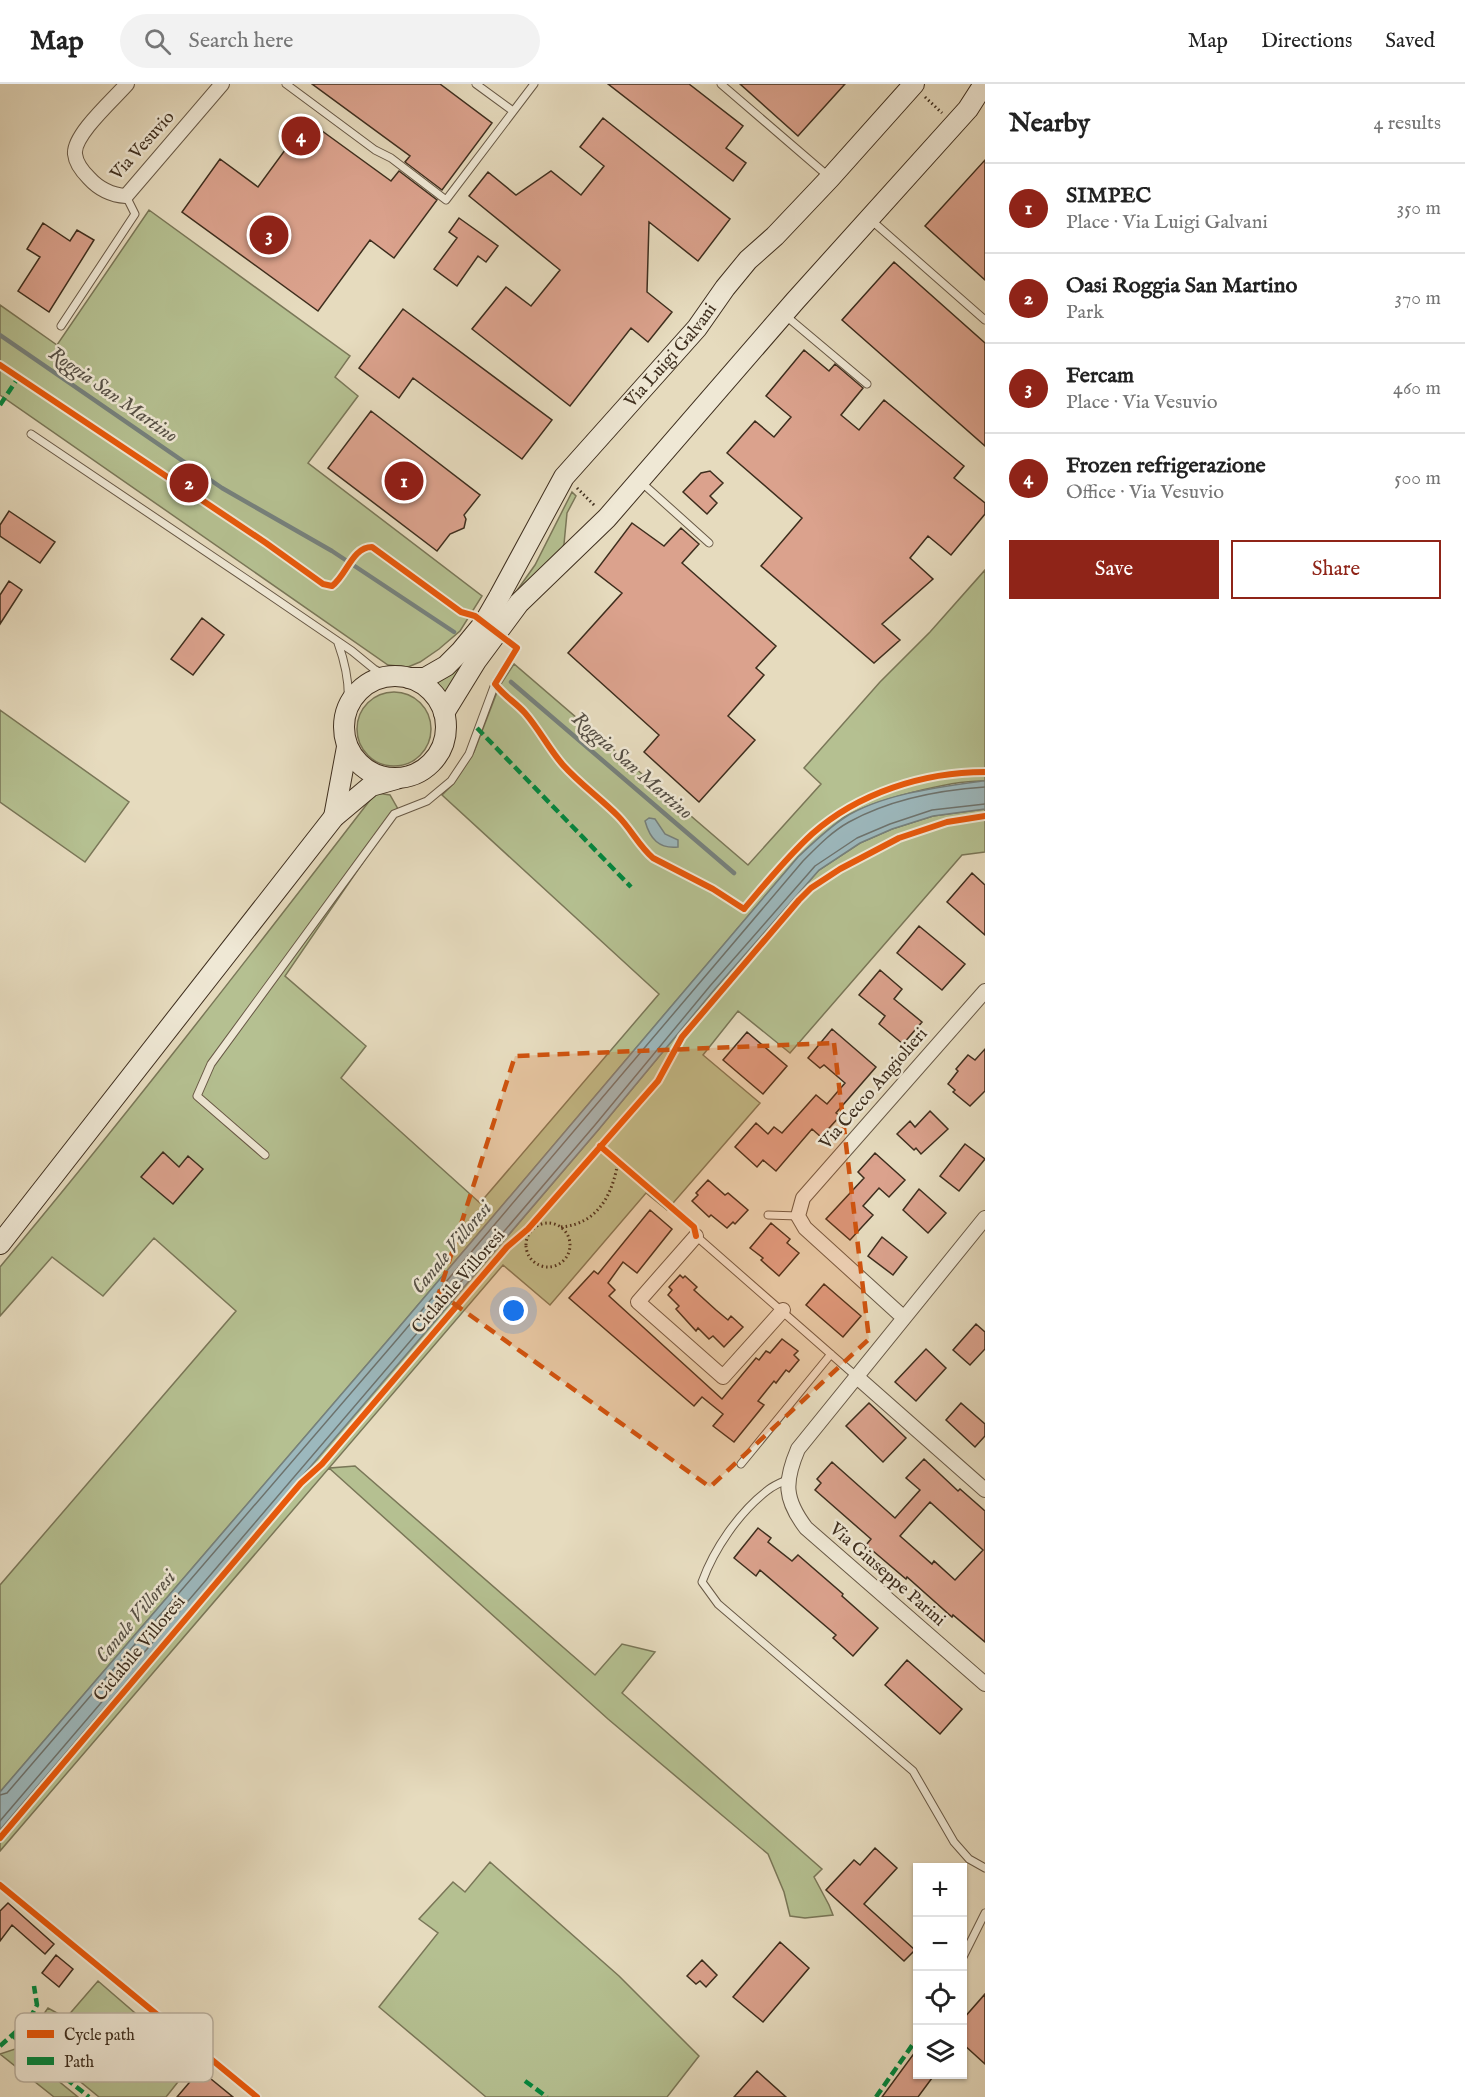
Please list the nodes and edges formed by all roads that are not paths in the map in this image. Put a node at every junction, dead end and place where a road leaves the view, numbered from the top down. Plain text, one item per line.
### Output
1 (127, 84) edge
2 (222, 84) edge
3 (286, 84) edge
4 (476, 84) edge
5 (534, 84) edge
6 (721, 84) edge
7 (913, 85) edge
8 (982, 92) edge
9 (513, 111) junction
10 (830, 178) junction
11 (126, 196) junction
12 (869, 219) junction
13 (784, 315) junction
14 (985, 320) edge
15 (61, 326) dead end
16 (867, 384) dead end
17 (31, 434) dead end
18 (639, 481) junction
19 (709, 543) dead end
20 (338, 643) junction
21 (517, 648) dead end
22 (469, 656) junction
23 (387, 676) junction
24 (409, 678) junction
25 (348, 707) junction
26 (444, 713) junction
27 (347, 747) junction
28 (396, 778) junction
29 (334, 818) junction
30 (985, 991) edge
31 (265, 1155) dead end
32 (768, 1215) dead end
33 (798, 1216) junction
34 (985, 1218) edge
35 (696, 1236) joint
36 (0, 1244) edge
37 (783, 1310) junction
38 (904, 1318) junction
39 (831, 1354) junction
40 (857, 1377) junction
41 (741, 1464) dead end
42 (789, 1479) junction
43 (985, 1490) edge
44 (985, 1684) edge
45 (985, 1868) edge
46 (985, 1914) edge
47 (967, 1951) edge

1 - 11 street, Via Vesuvio
2 - 11 street, Via Vesuvio
3 - 9 lane
4 - 9 lane
5 - 9 lane
6 - 10 lane
7 - 10 main road, Via Luigi Galvani
8 - 12 main road
10 - 22 main road, Via Luigi Galvani
11 - 15 lane
12 - 13 main road
12 - 14 lane
13 - 16 lane
13 - 18 main road
17 - 20 lane
18 - 19 lane
18 - 22 main road
20 - 23 lane
20 - 25 lane
21 - 31 lane
22 - 24 main road
22 - 26 main road
23 - 24 main road
23 - 25 main road
24 - 26 main road
25 - 27 main road
26 - 28 main road
27 - 28 main road
27 - 29 main road
28 - 29 main road
29 - 36 main road
30 - 33 street, Via Cecco Angiolieri
32 - 33 lane
33 - 38 street
34 - 38 street, Via Giuseppe Parini
35 - 37 lane
35 - 37 street
37 - 39 lane
38 - 40 street, Via Giuseppe Parini
39 - 40 lane
39 - 41 lane
40 - 42 street, Via Giuseppe Parini
40 - 43 street
42 - 44 street, Via Giuseppe Parini
42 - 45 lane
46 - 47 lane

